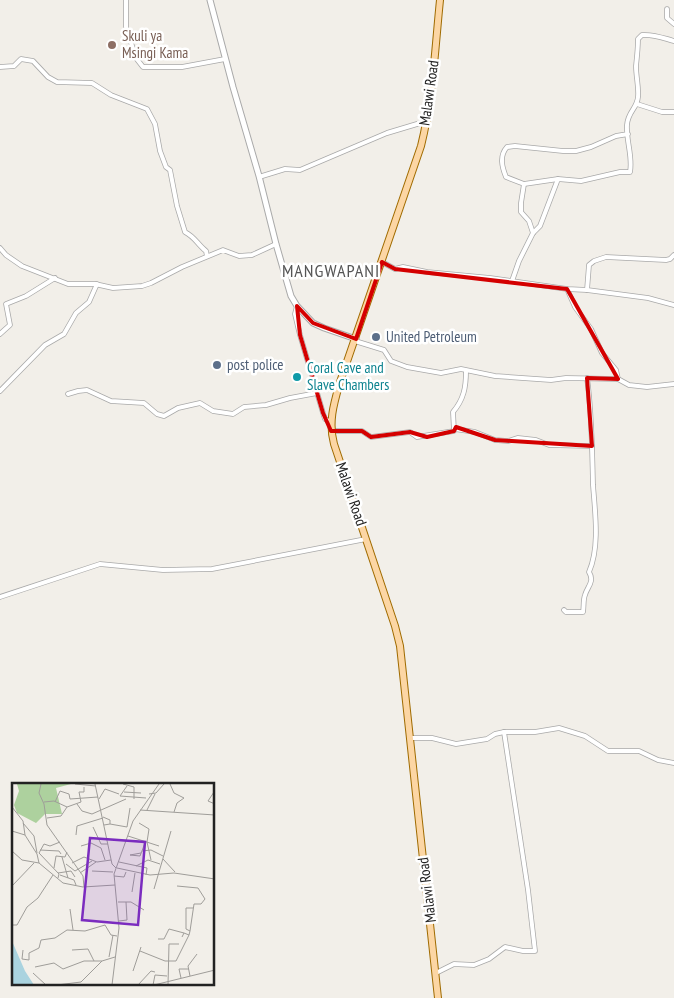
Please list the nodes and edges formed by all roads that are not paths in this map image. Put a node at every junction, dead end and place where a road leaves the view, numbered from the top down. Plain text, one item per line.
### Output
1 (126, 0) edge
2 (210, 0) edge
3 (440, 0) edge
4 (667, 9) dead end
5 (674, 24) edge
6 (674, 41) edge
7 (226, 59) junction
8 (0, 67) edge
9 (637, 104) junction
10 (674, 112) edge
11 (427, 121) junction
12 (628, 134) junction
13 (259, 177) junction
14 (558, 179) junction
15 (524, 184) junction
16 (533, 233) junction
17 (276, 244) junction
18 (0, 248) edge
19 (674, 255) edge
20 (207, 256) junction
21 (382, 262) junction
22 (56, 278) junction
23 (512, 281) junction
24 (97, 284) junction
25 (568, 289) junction
26 (587, 290) junction
27 (674, 305) edge
28 (297, 306) junction
29 (0, 334) edge
30 (356, 340) junction
31 (466, 371) junction
32 (587, 378) junction
33 (618, 380) junction
34 (674, 384) edge
35 (0, 391) edge
36 (317, 393) junction
37 (68, 394) dead end
38 (331, 422) junction
39 (455, 429) junction
40 (331, 432) junction
41 (592, 446) junction
42 (366, 539) junction
43 (0, 598) edge
44 (564, 610) dead end
45 (504, 732) junction
46 (410, 738) junction
47 (674, 763) edge
48 (436, 973) junction
49 (438, 998) edge

1 - 7 street
2 - 7 street
3 - 11 main road, Malawi Road
4 - 5 street
6 - 9 street
7 - 13 street
8 - 20 street
9 - 10 street
9 - 12 street
11 - 13 street
11 - 21 main road, Malawi Road
12 - 14 street
12 - 15 street
13 - 17 street
14 - 15 street
14 - 16 street
15 - 16 street
16 - 23 street
17 - 20 street
17 - 28 street
18 - 22 street
19 - 26 street
20 - 24 street
21 - 23 street
21 - 30 main road, Malawi Road
22 - 24 street
22 - 29 street
23 - 25 street
24 - 35 street
25 - 26 street
25 - 33 street
26 - 27 street
28 - 30 street
28 - 36 street
30 - 31 street
30 - 38 main road, Malawi Road
31 - 32 street
31 - 39 street
32 - 33 street
32 - 41 street
33 - 34 street
36 - 37 street
36 - 38 street
38 - 40 main road, Malawi Road
39 - 40 street
39 - 41 street
40 - 42 main road, Malawi Road
41 - 44 street
42 - 43 street
42 - 46 main road, Malawi Road
45 - 46 street
45 - 47 street
45 - 48 street
46 - 48 main road, Malawi Road
48 - 49 main road, Malawi Road

